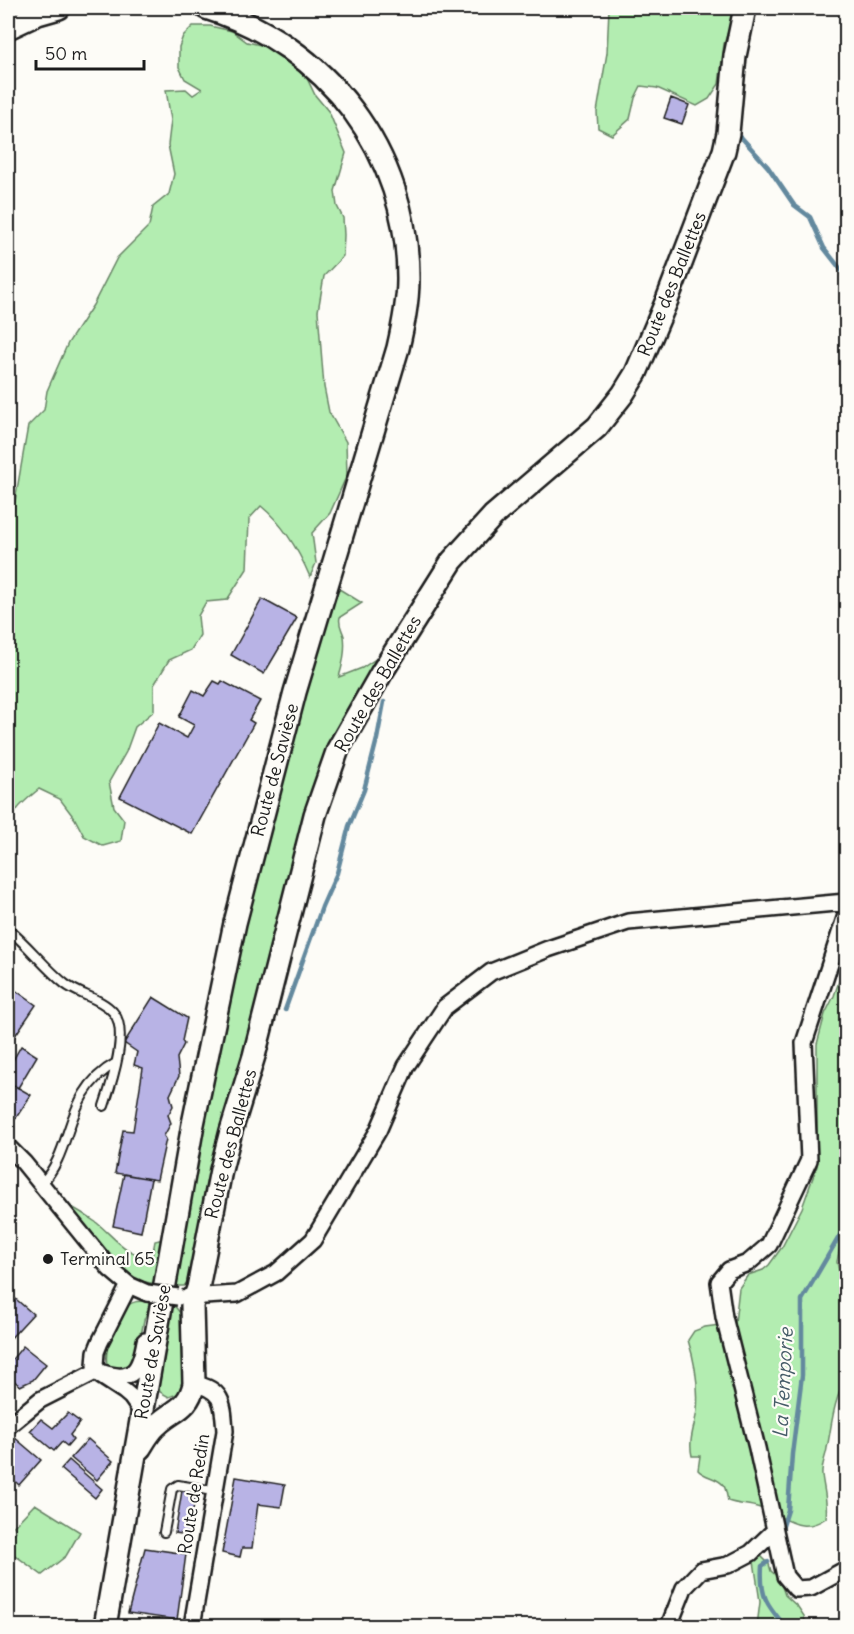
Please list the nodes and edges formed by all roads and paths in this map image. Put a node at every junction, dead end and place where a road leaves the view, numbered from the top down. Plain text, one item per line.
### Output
1 (59, 8) edge
2 (206, 8) edge
3 (745, 8) edge
4 (8, 28) edge
5 (846, 902) edge
6 (846, 915) edge
7 (8, 929) edge
8 (116, 1064) junction
9 (104, 1106) dead end
10 (8, 1147) edge
11 (41, 1184) junction
12 (129, 1285) junction
13 (187, 1297) junction
14 (159, 1313) junction
15 (98, 1371) junction
16 (148, 1384) junction
17 (194, 1384) junction
18 (143, 1414) junction
19 (8, 1426) edge
20 (136, 1454) junction
21 (214, 1491) junction
22 (164, 1532) dead end
23 (774, 1532) junction
24 (846, 1569) edge
25 (105, 1626) edge
26 (192, 1626) edge
27 (669, 1626) edge

1 - 4 street
2 - 14 street, Route de Savièse
3 - 13 street, Route des Ballettes
5 - 13 street
6 - 23 street
7 - 8 lane
8 - 9 lane
8 - 11 lane
10 - 11 street
11 - 12 street
12 - 13 street, bridge
12 - 15 street
13 - 17 street, Route des Ballettes
14 - 15 street
14 - 16 street, Route de Savièse
15 - 18 street
15 - 19 street
16 - 17 street
16 - 18 street, Route de Savièse
17 - 20 street
17 - 21 street, Route de Redin
18 - 20 street, Route de Savièse
20 - 25 street, Route de Savièse
21 - 22 lane
21 - 26 street, Route de Redin
23 - 24 street
23 - 27 street

